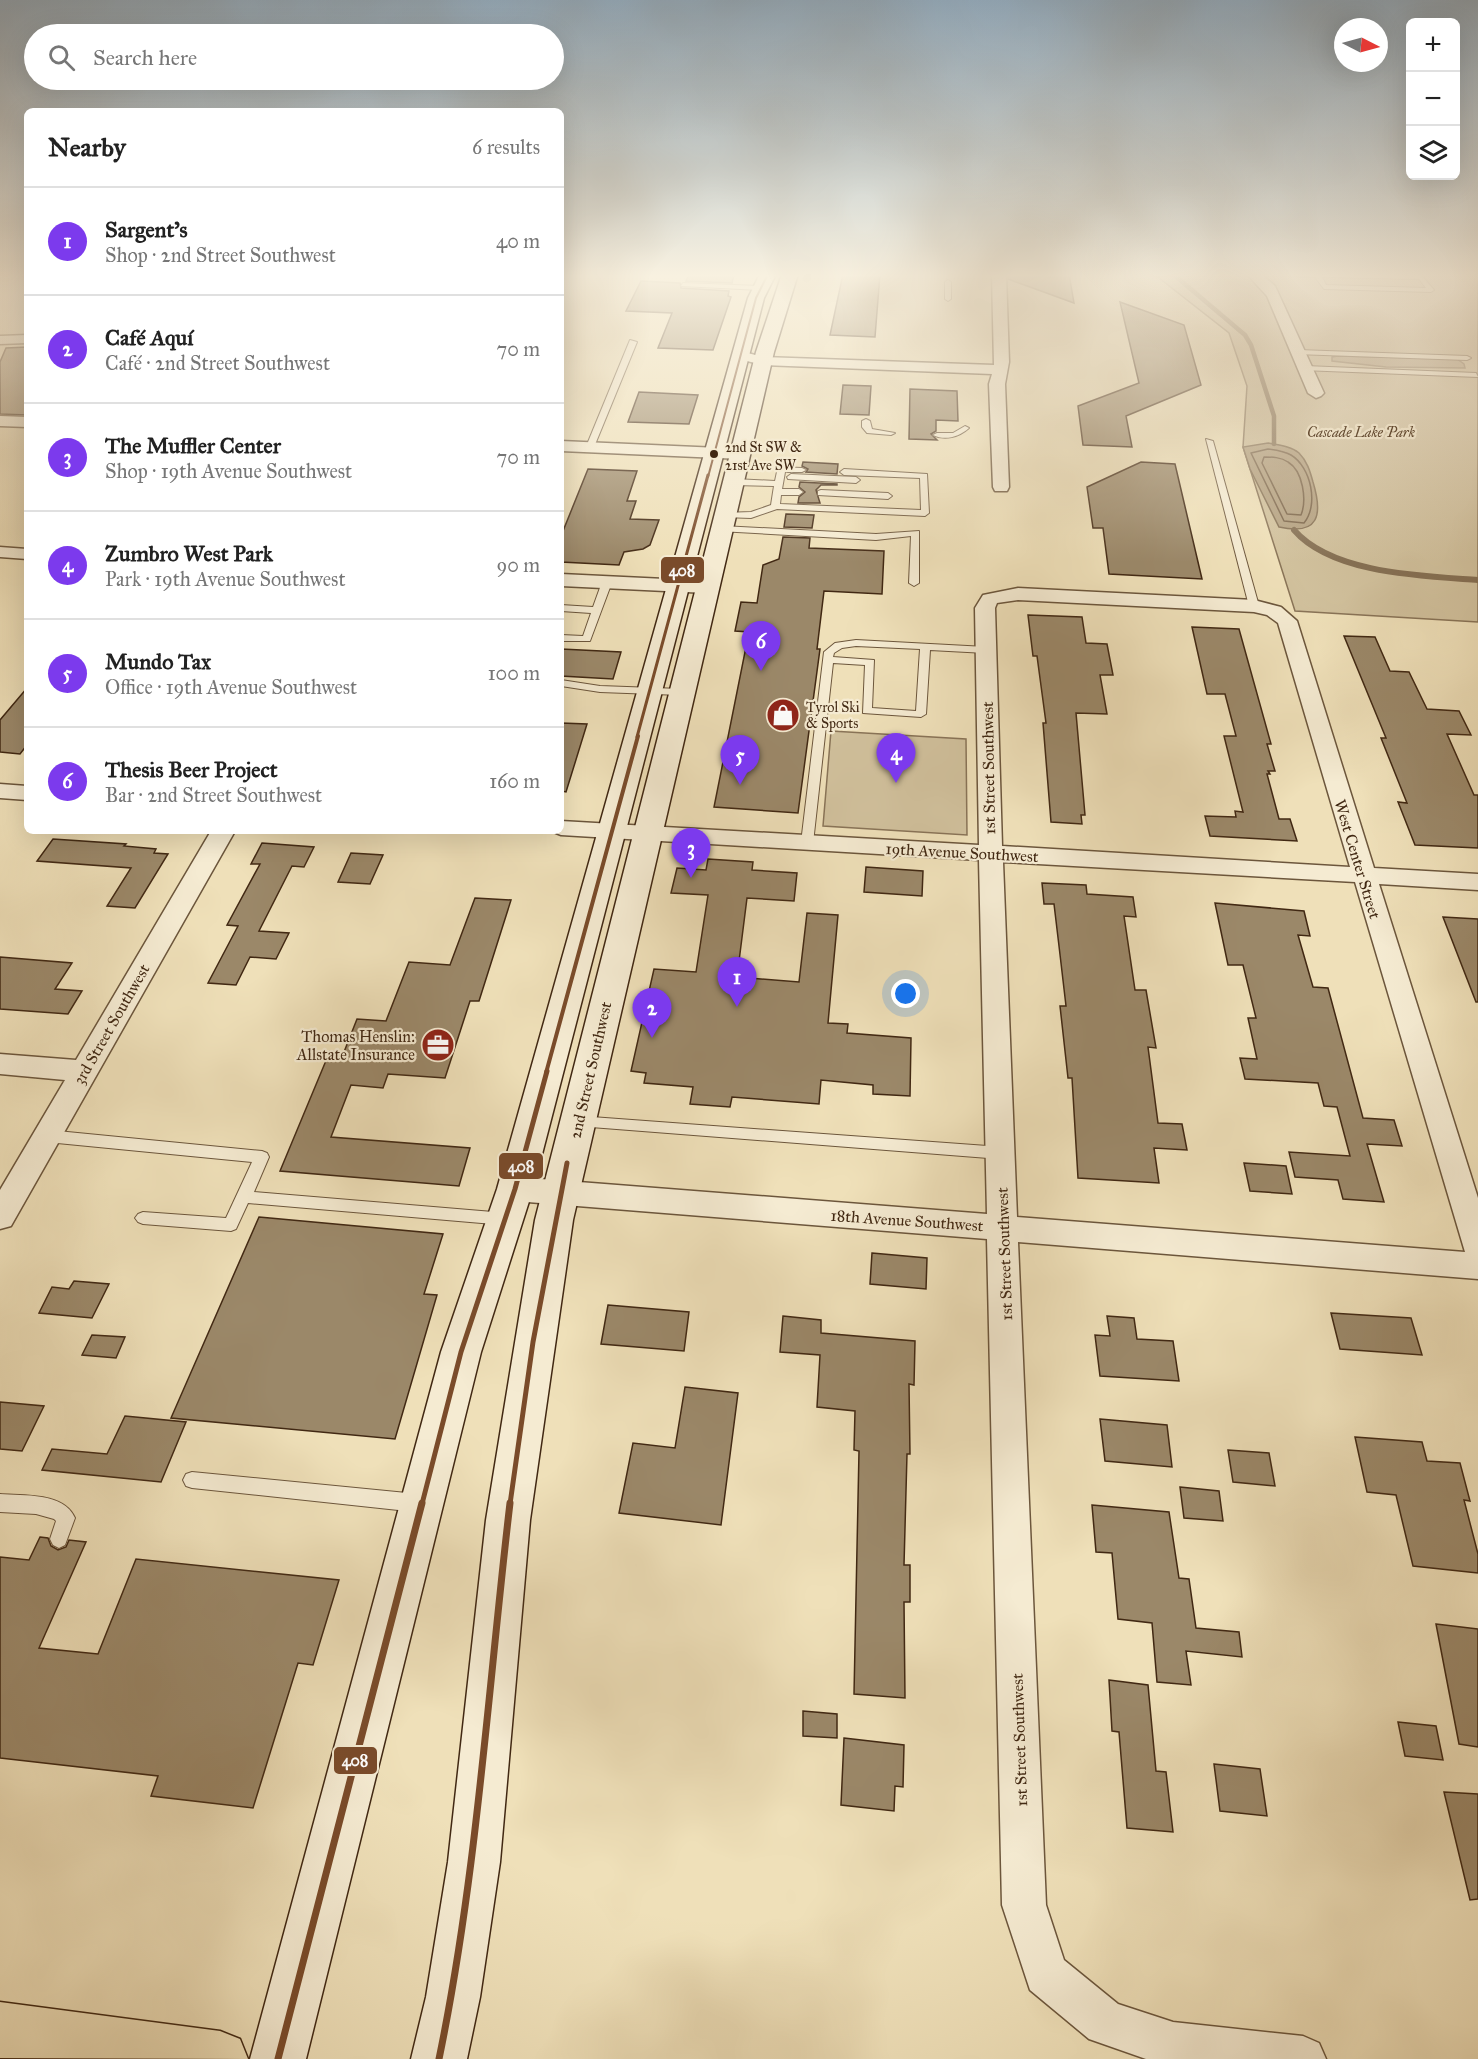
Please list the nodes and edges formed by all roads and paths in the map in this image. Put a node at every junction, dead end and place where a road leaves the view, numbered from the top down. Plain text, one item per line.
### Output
1 (621, 370) edge
2 (736, 370) edge
3 (761, 370) edge
4 (1000, 370) edge
5 (1306, 370) edge
6 (1356, 370) edge
7 (1477, 375) edge
8 (1316, 393) dead end
9 (0, 421) edge
10 (866, 421) dead end
11 (24, 422) edge
12 (965, 428) dead end
13 (891, 433) dead end
14 (937, 435) dead end
15 (1209, 441) dead end
16 (564, 446) edge
17 (590, 447) junction
18 (714, 453) junction
19 (741, 454) junction
20 (802, 470) dead end
21 (844, 472) dead end
22 (888, 474) junction
23 (779, 480) junction
24 (734, 482) junction
25 (1001, 487) dead end
26 (799, 492) dead end
27 (821, 493) dead end
28 (775, 506) junction
29 (887, 512) junction
30 (724, 522) junction
31 (0, 552) edge
32 (24, 554) edge
33 (564, 580) edge
34 (607, 582) junction
35 (914, 583) dead end
36 (677, 586) junction
37 (707, 587) junction
38 (1133, 600) joint
39 (1254, 606) junction
40 (564, 608) edge
41 (597, 610) junction
42 (564, 638) edge
43 (872, 644) junction
44 (925, 647) junction
45 (986, 650) junction
46 (828, 660) junction
47 (870, 662) junction
48 (564, 683) edge
49 (650, 692) junction
50 (681, 692) junction
51 (0, 791) edge
52 (24, 793) edge
53 (564, 828) edge
54 (611, 832) junction
55 (222, 834) edge
56 (645, 834) junction
57 (807, 843) junction
58 (990, 854) junction
59 (1363, 875) junction
60 (1478, 882) edge
61 (0, 1064) edge
62 (84, 1071) junction
63 (578, 1121) junction
64 (46, 1136) junction
65 (1001, 1153) junction
66 (560, 1192) junction
67 (245, 1197) junction
68 (510, 1204) junction
69 (0, 1218) edge
70 (143, 1218) dead end
71 (1003, 1227) junction
72 (1478, 1247) edge
73 (1478, 1266) edge
74 (192, 1480) dead end
75 (0, 1503) edge
76 (423, 1504) junction
77 (59, 1539) dead end
78 (0, 2030) edge
79 (220, 2059) edge
80 (278, 2059) edge
81 (439, 2059) edge
82 (1303, 2059) edge

1 - 17 lane
2 - 18 main road
3 - 19 main road, 2nd Street Southwest
4 - 25 street
5 - 8 street
6 - 7 lane
9 - 11 street
10 - 13 lane
12 - 14 lane
15 - 39 lane
16 - 17 street
17 - 18 street
18 - 19 street
18 - 36 main road
19 - 24 main road, 2nd Street Southwest
20 - 23 lane
21 - 22 lane
22 - 23 lane
22 - 29 lane
23 - 24 lane
23 - 26 lane
23 - 28 lane
24 - 30 main road, 2nd Street Southwest
27 - 29 lane
28 - 29 lane
28 - 30 lane
30 - 35 lane
30 - 37 main road, 2nd Street Southwest
31 - 32 street
33 - 34 street
34 - 36 street
34 - 41 lane
36 - 37 street
36 - 49 main road
37 - 50 main road, 2nd Street Southwest
38 - 39 street, West Center Street
38 - 45 street, 1st Street Southwest
39 - 59 street, West Center Street
40 - 41 lane
41 - 42 lane
43 - 44 lane
43 - 46 lane
43 - 47 lane
44 - 45 lane
44 - 47 lane
45 - 58 street, 1st Street Southwest
46 - 47 lane
46 - 57 lane
48 - 49 lane
49 - 50 lane
49 - 54 main road
50 - 56 main road, 2nd Street Southwest
51 - 52 street
53 - 54 street, 19th Avenue Southwest
54 - 56 street, 19th Avenue Southwest
54 - 68 main road
55 - 62 street, 3rd Street Southwest
56 - 57 street, 19th Avenue Southwest
56 - 63 main road, 2nd Street Southwest
57 - 58 street, 19th Avenue Southwest
58 - 59 street, 19th Avenue Southwest
58 - 65 street, 1st Street Southwest
59 - 60 street, 19th Avenue Southwest
59 - 72 street, West Center Street
61 - 62 street
62 - 64 street, 3rd Street Southwest
63 - 65 lane
63 - 66 main road, 2nd Street Southwest
64 - 67 lane
64 - 69 street, 3rd Street Southwest
65 - 71 street, 1st Street Southwest
66 - 68 street, 18th Avenue Southwest
66 - 71 street, 18th Avenue Southwest
66 - 81 main road, 2nd Street Southwest
67 - 68 lane
67 - 70 lane
68 - 76 main road
71 - 73 street, 18th Avenue Southwest
71 - 82 street, 1st Street Southwest
74 - 76 lane
75 - 77 lane
76 - 80 main road
78 - 79 main road

